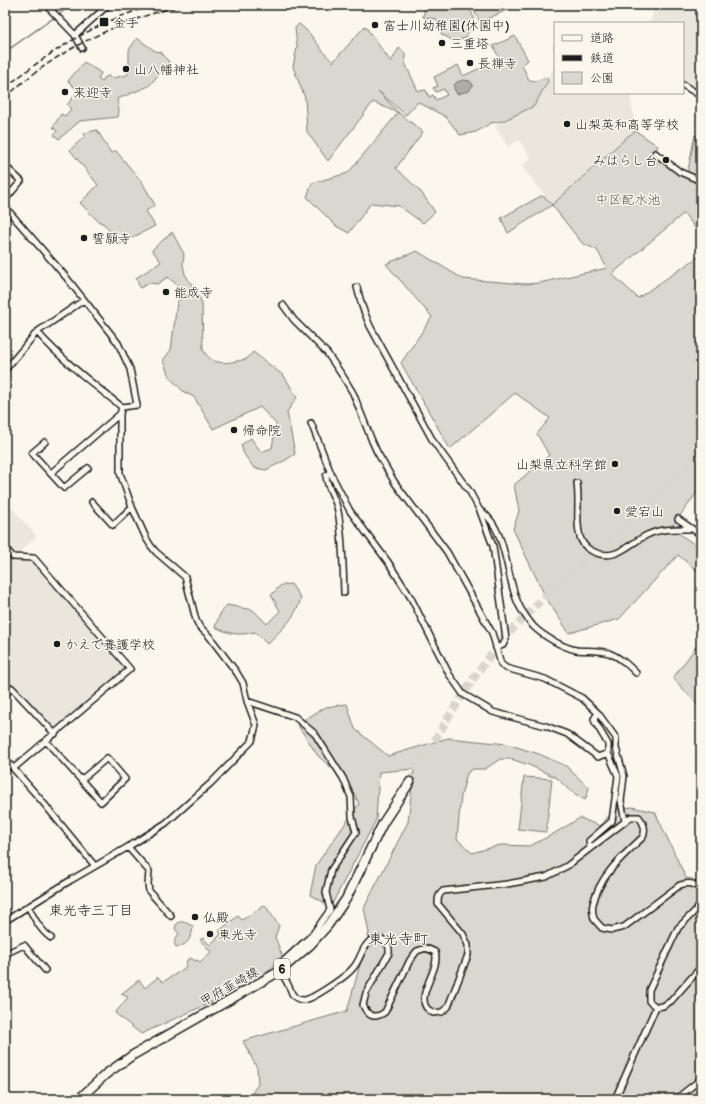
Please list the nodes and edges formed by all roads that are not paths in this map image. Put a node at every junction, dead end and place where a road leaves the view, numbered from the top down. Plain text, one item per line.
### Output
1 (46, 5) edge
2 (108, 5) edge
3 (75, 35) junction
4 (82, 48) dead end
5 (684, 86) edge
6 (701, 96) edge
7 (655, 153) dead end
8 (5, 166) edge
9 (700, 181) edge
10 (701, 188) edge
11 (5, 200) edge
12 (5, 207) edge
13 (358, 288) dead end
14 (84, 300) junction
15 (283, 305) dead end
16 (37, 332) junction
17 (5, 370) edge
18 (122, 407) junction
19 (120, 414) junction
20 (311, 423) dead end
21 (45, 442) dead end
22 (88, 468) dead end
23 (330, 472) junction
24 (51, 473) junction
25 (577, 483) dead end
26 (92, 502) dead end
27 (132, 507) junction
28 (480, 511) junction
29 (678, 519) dead end
30 (692, 529) junction
31 (701, 535) edge
32 (5, 548) edge
33 (344, 593) dead end
34 (496, 648) junction
35 (636, 672) dead end
36 (5, 694) edge
37 (247, 701) junction
38 (598, 713) junction
39 (55, 734) junction
40 (46, 741) junction
41 (608, 753) junction
42 (5, 759) edge
43 (14, 768) junction
44 (81, 780) junction
45 (410, 782) tunnel mouth
46 (625, 821) junction
47 (128, 847) junction
48 (590, 848) junction
49 (95, 866) junction
50 (701, 890) edge
51 (701, 903) edge
52 (28, 906) junction
53 (171, 916) dead end
54 (5, 921) edge
55 (51, 938) dead end
56 (5, 954) edge
57 (701, 967) edge
58 (45, 970) dead end
59 (280, 971) junction
60 (656, 1007) junction
61 (701, 1079) edge
62 (79, 1099) edge
63 (615, 1099) edge
64 (676, 1099) edge

1 - 3 street
2 - 3 street
3 - 4 street
5 - 6 street
7 - 9 street
8 - 11 street
9 - 10 street
12 - 14 street
13 - 28 street
14 - 16 street
14 - 18 street
15 - 34 street
16 - 17 street
16 - 18 street
18 - 19 street
19 - 24 street
19 - 27 street
20 - 23 street
21 - 24 street
22 - 24 street
23 - 33 street
23 - 41 street
25 - 30 street
26 - 27 street
27 - 37 street
28 - 34 street
28 - 35 street
29 - 30 street
30 - 31 street
32 - 39 street
34 - 38 street
36 - 39 street
37 - 47 street
37 - 59 street
38 - 41 street
38 - 46 street
39 - 40 street
40 - 43 street
40 - 44 street
41 - 48 street
42 - 43 street
43 - 49 street
44 - 44 street
45 - 59 main road, 甲府韮崎線 / 6
46 - 48 street
46 - 50 street
47 - 49 street
47 - 53 street
48 - 59 street
49 - 52 street
51 - 60 street
52 - 54 street
52 - 55 street
56 - 58 street
57 - 60 street
59 - 62 main road, 甲府韮崎線 / 6
60 - 63 street
61 - 64 street

